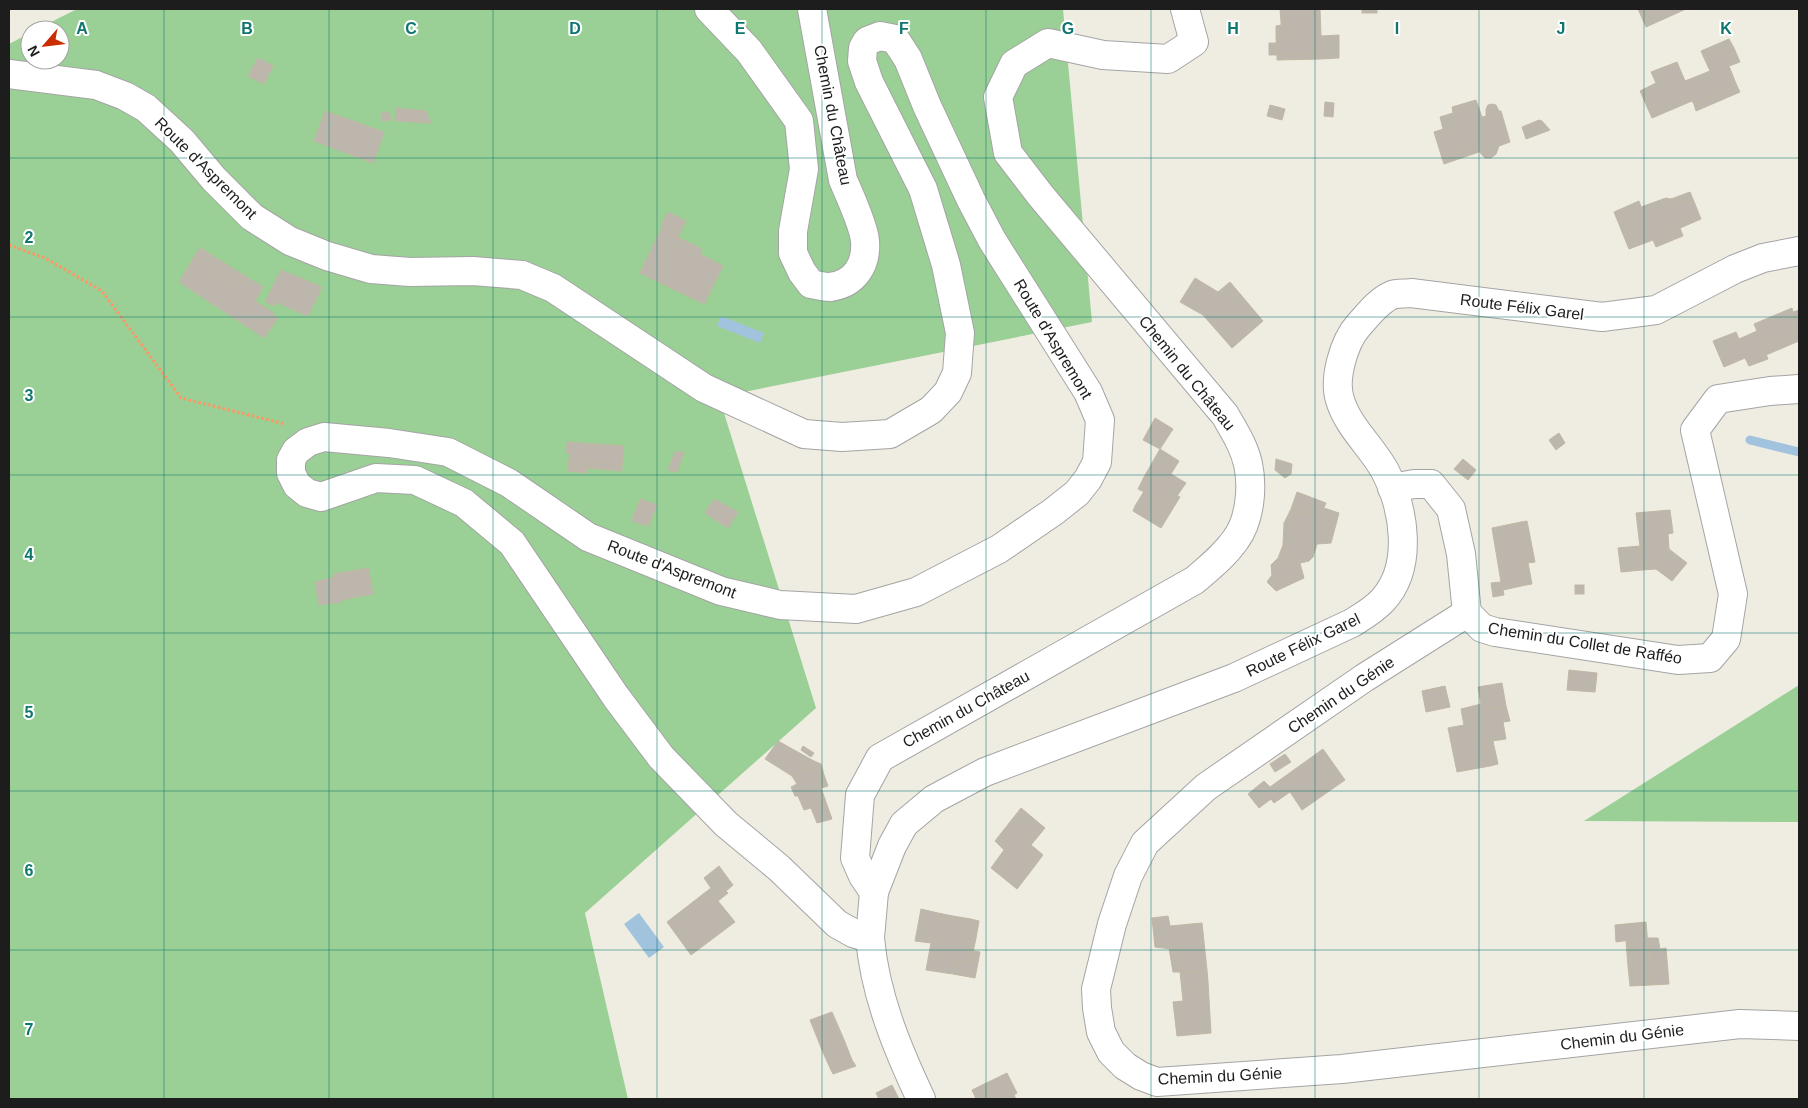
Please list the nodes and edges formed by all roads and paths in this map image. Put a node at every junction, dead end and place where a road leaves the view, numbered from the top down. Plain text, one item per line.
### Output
1 (709, 9) edge
2 (812, 9) edge
3 (1185, 9) edge
4 (9, 74) edge
5 (9, 245) edge
6 (1799, 251) edge
7 (1799, 389) edge
8 (287, 424) dead end
9 (1392, 488) junction
10 (1467, 613) junction
11 (874, 892) junction
12 (870, 938) junction
13 (1799, 1026) edge
14 (921, 1099) edge

1 - 2 street, Chemin du Château
3 - 11 street, Chemin du Château
4 - 12 street, Route d'Aspremont
5 - 8 path
6 - 9 street, Route Félix Garel
7 - 10 street, Chemin du Collet de Rafféo
9 - 10 street
9 - 11 street, Route Félix Garel
10 - 13 street, Chemin du Génie
11 - 12 street, Route Félix Garel
12 - 14 street

